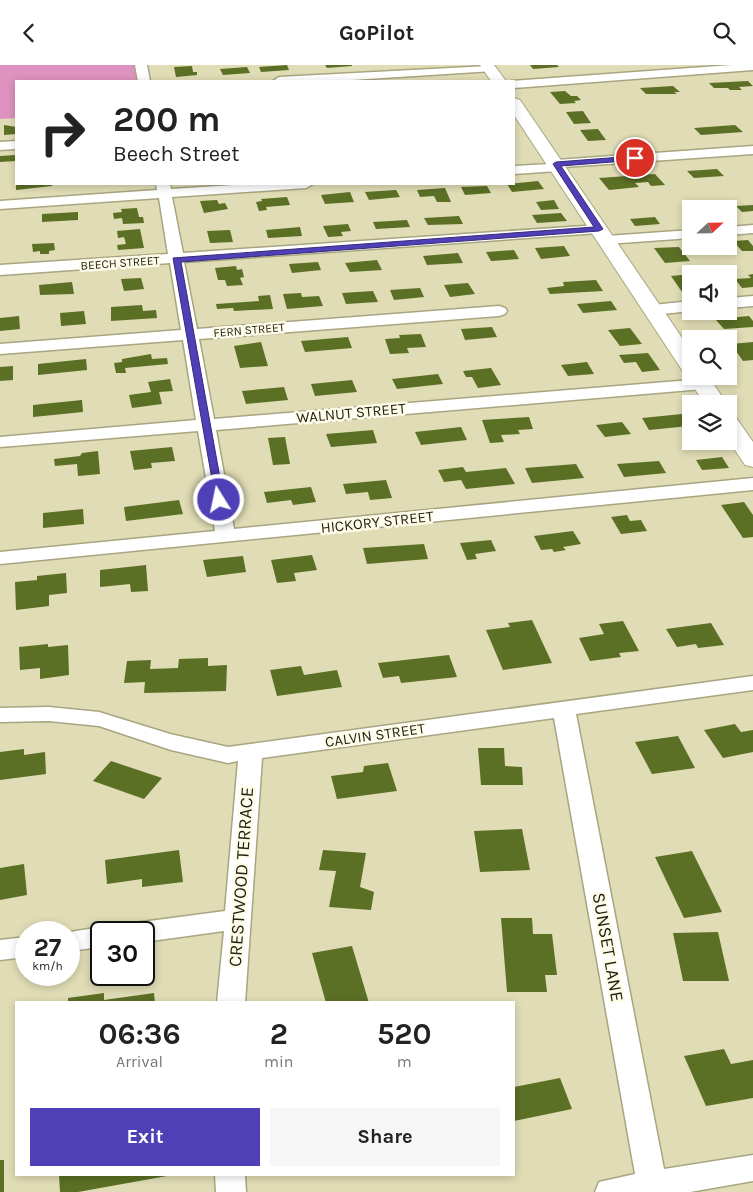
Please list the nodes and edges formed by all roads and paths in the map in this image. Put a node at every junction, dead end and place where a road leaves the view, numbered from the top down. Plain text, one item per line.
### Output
1 (142, 65) edge
2 (488, 67) edge
3 (753, 67) edge
4 (144, 80) edge
5 (294, 80) edge
6 (497, 80) edge
7 (515, 84) edge
8 (516, 110) edge
9 (15, 145) edge
10 (0, 146) edge
11 (753, 150) edge
12 (557, 165) junction
13 (515, 170) edge
14 (278, 185) edge
15 (164, 189) edge
16 (0, 205) edge
17 (753, 229) edge
18 (738, 230) edge
19 (682, 234) edge
20 (603, 235) junction
21 (176, 259) junction
22 (0, 271) edge
23 (753, 301) edge
24 (737, 302) edge
25 (682, 307) edge
26 (653, 309) junction
27 (499, 311) dead end
28 (190, 335) junction
29 (0, 349) edge
30 (682, 353) edge
31 (682, 377) edge
32 (206, 425) junction
33 (737, 436) edge
34 (0, 442) edge
35 (753, 460) edge
36 (753, 484) edge
37 (226, 537) junction
38 (0, 558) edge
39 (753, 683) edge
40 (564, 709) junction
41 (0, 715) edge
42 (251, 752) junction
43 (237, 919) junction
44 (155, 930) edge
45 (15, 949) edge
46 (0, 951) edge
47 (231, 1001) edge
48 (753, 1168) edge
49 (230, 1176) edge
50 (652, 1185) junction
51 (231, 1192) edge
52 (610, 1192) edge

1 - 4 street
2 - 5 street
2 - 6 main road
3 - 7 street
8 - 12 main road
9 - 10 street
11 - 12 street
12 - 13 street
12 - 20 main road
14 - 15 street
15 - 16 street
15 - 21 street
17 - 18 street
19 - 20 street, BEECH STREET
20 - 21 street, BEECH STREET
20 - 26 main road
21 - 22 street, BEECH STREET
21 - 28 street
23 - 24 street
25 - 26 street
26 - 30 main road
27 - 28 street, FERN STREET
28 - 29 street, FERN STREET
28 - 32 street
31 - 32 street, WALNUT STREET
32 - 34 street, WALNUT STREET
32 - 37 street
33 - 35 main road
36 - 37 street, HICKORY STREET
37 - 38 street, HICKORY STREET
39 - 40 street, CALVIN STREET
40 - 42 street, CALVIN STREET
40 - 50 street, SUNSET LANE
41 - 42 street, CALVIN STREET
42 - 43 street, CRESTWOOD TERRACE
43 - 44 street
43 - 47 street, CRESTWOOD TERRACE
45 - 46 street
48 - 50 street
49 - 51 street
50 - 52 street

